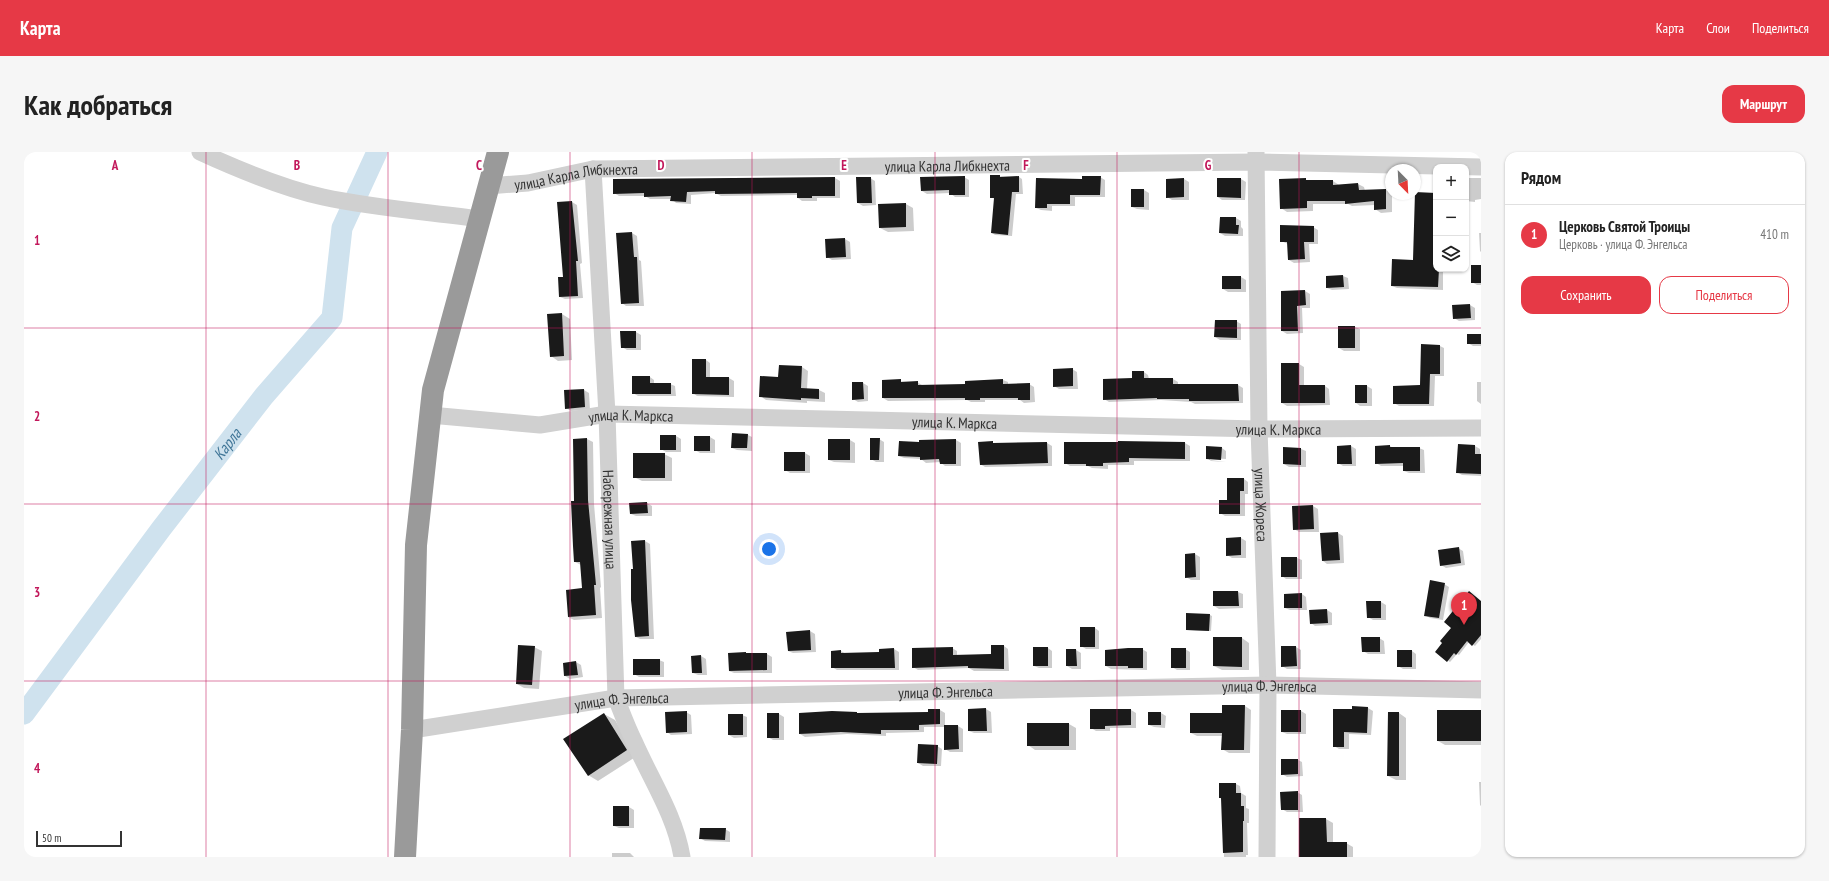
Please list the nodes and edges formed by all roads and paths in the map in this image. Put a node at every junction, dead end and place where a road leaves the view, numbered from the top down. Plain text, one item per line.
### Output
1 (498, 152) edge
2 (205, 153) edge
3 (1256, 157) edge
4 (1481, 167) edge
5 (592, 169) junction
6 (488, 186) junction
7 (480, 219) junction
8 (607, 414) junction
9 (430, 415) junction
10 (1481, 428) edge
11 (1259, 429) junction
12 (1268, 685) junction
13 (1481, 690) edge
14 (616, 698) junction
15 (412, 730) junction
16 (405, 857) edge
17 (682, 857) edge
18 (1268, 857) edge

1 - 6 highway
2 - 7 street
3 - 4 street, улица Карла Либкнехта
3 - 5 street, улица Карла Либкнехта
3 - 11 street, улица Жореса
5 - 6 street, улица Карла Либкнехта
5 - 8 street, Набережная улица
6 - 7 highway
7 - 9 highway
8 - 9 street, улица К. Маркса
8 - 11 street, улица К. Маркса
8 - 14 street, Набережная улица
9 - 15 highway
10 - 11 street, улица К. Маркса
11 - 12 street, улица Жореса
12 - 13 street, улица Ф. Энгельса
12 - 14 street, улица Ф. Энгельса
12 - 18 street, улица Жореса
14 - 15 street, улица Ф. Энгельса
14 - 17 street, Набережная улица
15 - 16 highway

